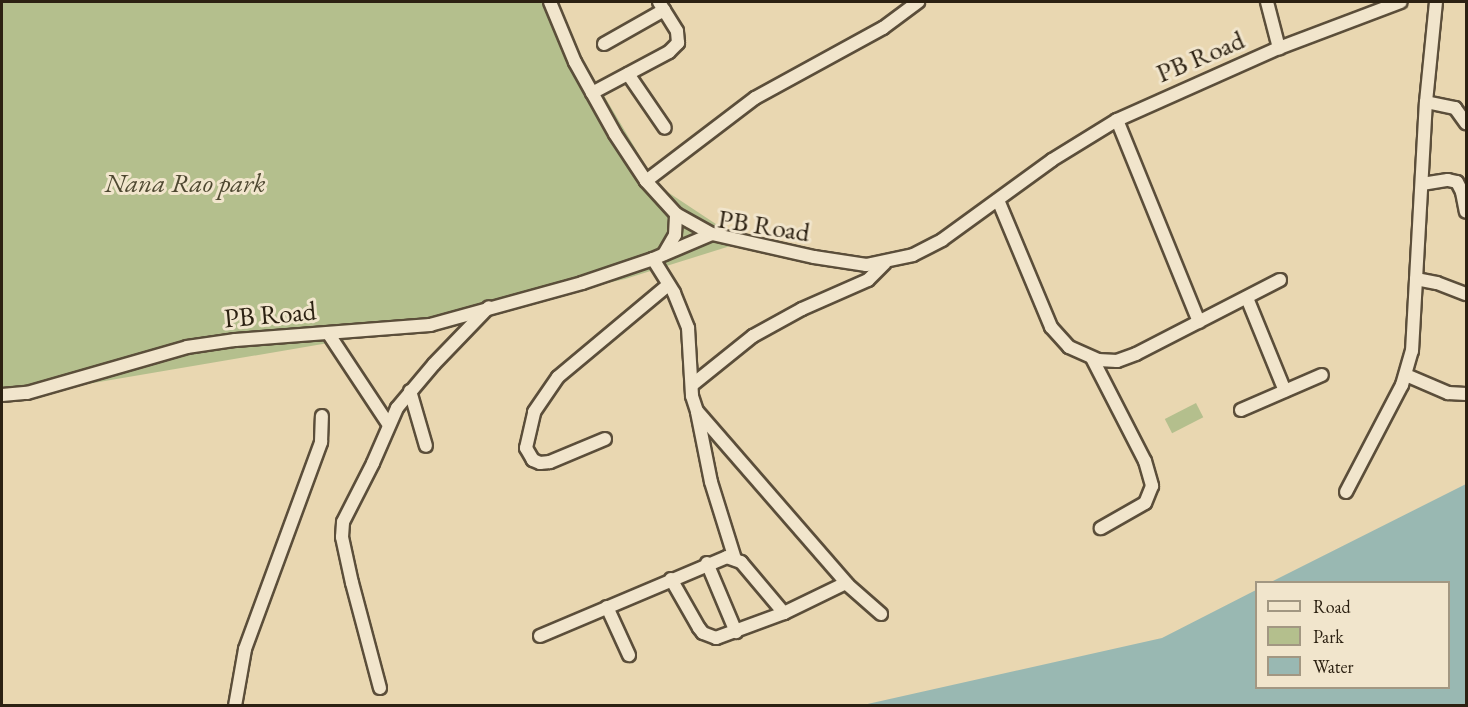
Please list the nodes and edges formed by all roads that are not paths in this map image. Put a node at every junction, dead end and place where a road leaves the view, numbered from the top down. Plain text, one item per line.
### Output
1 (550, 2) edge
2 (918, 2) edge
3 (1267, 2) edge
4 (1401, 2) edge
5 (1437, 2) edge
6 (662, 6) edge
7 (904, 6) edge
8 (604, 44) dead end
9 (1279, 48) junction
10 (628, 74) junction
11 (592, 93) junction
12 (1426, 102) junction
13 (1117, 120) junction
14 (1467, 123) edge
15 (665, 128) dead end
16 (646, 181) junction
17 (1422, 184) junction
18 (998, 200) junction
19 (1467, 212) edge
20 (676, 214) junction
21 (712, 234) junction
22 (658, 257) junction
23 (885, 263) junction
24 (1416, 279) junction
25 (1280, 280) dead end
26 (668, 285) junction
27 (1467, 294) edge
28 (1247, 298) junction
29 (490, 306) junction
30 (1199, 322) junction
31 (328, 333) junction
32 (1092, 358) junction
33 (1322, 375) dead end
34 (1406, 375) junction
35 (692, 385) junction
36 (410, 390) junction
37 (1285, 391) junction
38 (1467, 394) edge
39 (2, 395) edge
40 (1241, 410) dead end
41 (697, 411) junction
42 (322, 416) dead end
43 (389, 425) junction
44 (605, 439) dead end
45 (426, 446) dead end
46 (1346, 492) dead end
47 (1101, 528) dead end
48 (735, 559) junction
49 (707, 563) junction
50 (671, 579) junction
51 (846, 583) junction
52 (607, 607) junction
53 (784, 613) junction
54 (880, 614) dead end
55 (735, 632) junction
56 (540, 636) dead end
57 (629, 655) dead end
58 (380, 688) dead end
59 (235, 705) edge

1 - 11 street
2 - 7 street
3 - 9 street
4 - 9 street, PB Road
5 - 12 street
6 - 8 street
6 - 10 street
7 - 16 street
9 - 13 street, PB Road
10 - 11 street
10 - 15 street
11 - 16 street
12 - 14 street
12 - 17 street
13 - 18 street, PB Road
13 - 30 street
16 - 20 street
17 - 19 street
17 - 24 street
18 - 23 street, PB Road
18 - 32 street
20 - 21 street
20 - 22 street
21 - 22 street, PB Road
21 - 23 street, PB Road
22 - 26 street
22 - 29 street, PB Road
23 - 35 street
24 - 27 street
24 - 34 street
25 - 28 street
26 - 35 street
26 - 44 street
28 - 30 street
28 - 37 street
29 - 31 street, PB Road
29 - 36 street
30 - 32 street
31 - 39 street, PB Road
31 - 43 street
32 - 47 street
33 - 37 street
34 - 38 street
34 - 46 street
35 - 41 street
36 - 43 street
36 - 45 street
37 - 40 street
41 - 48 street
41 - 51 street
42 - 59 street
43 - 58 street
48 - 49 street
48 - 53 street
49 - 50 street
49 - 55 street
50 - 52 street
50 - 55 street
51 - 53 street
51 - 54 street
52 - 56 street
52 - 57 street
53 - 55 street

